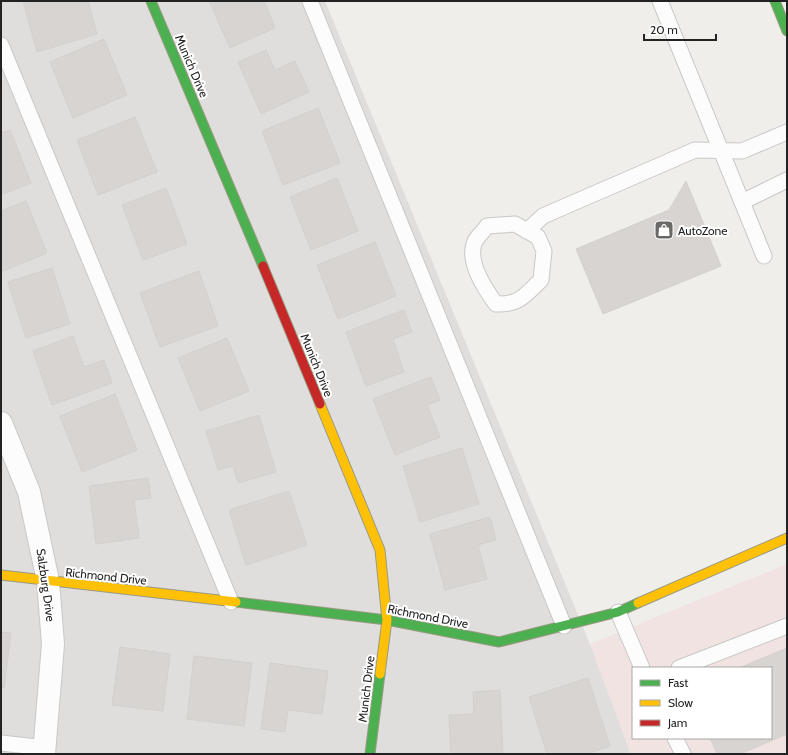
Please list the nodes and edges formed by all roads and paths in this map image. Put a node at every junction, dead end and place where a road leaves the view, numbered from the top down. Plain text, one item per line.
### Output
1 (151, 1) edge
2 (310, 1) edge
3 (660, 1) edge
4 (775, 1) edge
5 (787, 31) edge
6 (1, 45) edge
7 (787, 132) edge
8 (721, 150) junction
9 (787, 180) edge
10 (742, 202) junction
11 (527, 231) junction
12 (764, 256) dead end
13 (1, 423) edge
14 (787, 538) edge
15 (1, 575) edge
16 (48, 581) junction
17 (231, 602) junction
18 (618, 612) junction
19 (387, 620) junction
20 (564, 626) junction
21 (787, 626) edge
22 (642, 667) edge
23 (682, 667) edge
24 (676, 739) edge
25 (1, 743) edge
26 (45, 751) edge
27 (370, 754) edge
28 (683, 754) edge

1 - 19 street, Munich Drive
2 - 20 lane
3 - 8 lane
4 - 5 street
6 - 17 lane
7 - 8 lane
8 - 10 lane
8 - 11 lane
9 - 10 lane
10 - 12 lane
11 - 11 lane
13 - 16 street, Salzburg Drive
14 - 18 street, Richmond Drive
15 - 16 street, Richmond Drive
16 - 17 street, Richmond Drive
16 - 26 street, Salzburg Drive
17 - 19 street, Richmond Drive
18 - 20 street, Richmond Drive
18 - 22 lane
19 - 20 street, Richmond Drive
19 - 27 street, Munich Drive
21 - 23 lane
24 - 28 lane
25 - 26 lane

